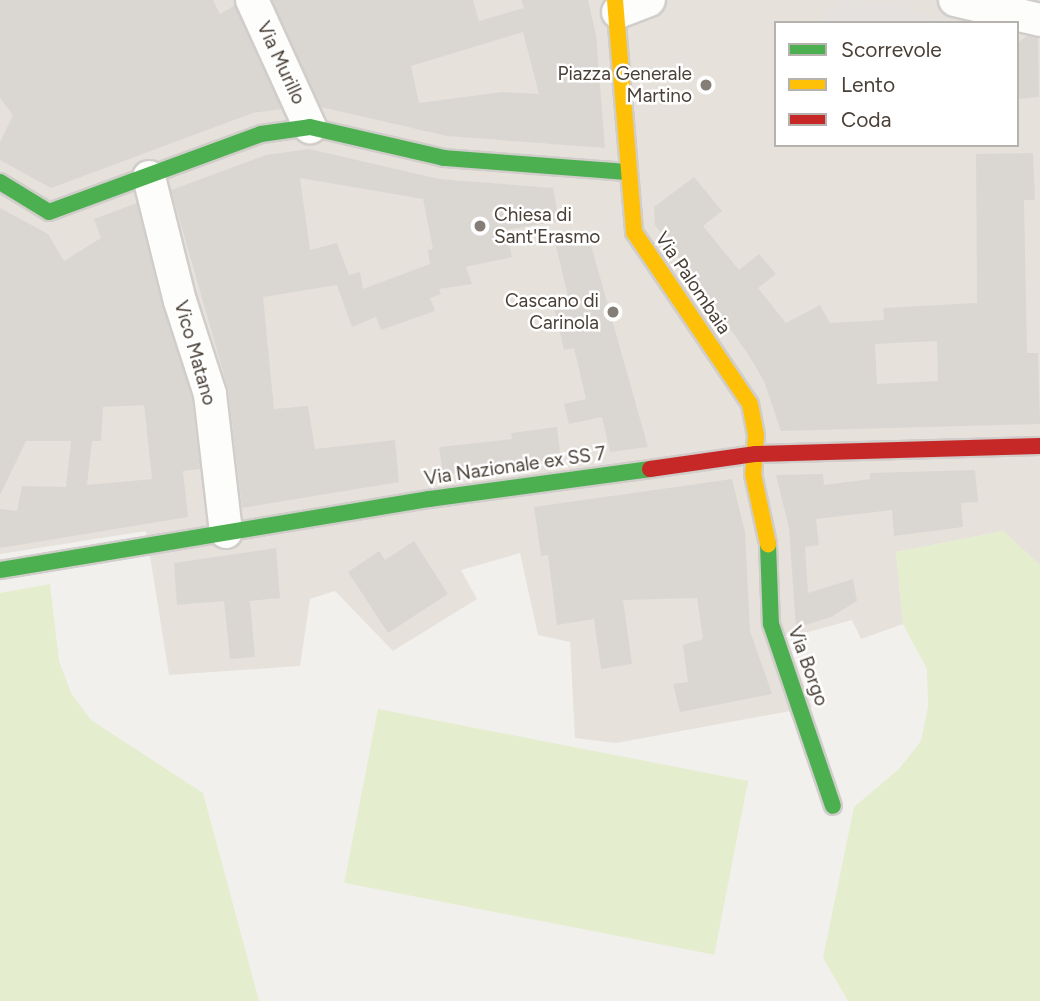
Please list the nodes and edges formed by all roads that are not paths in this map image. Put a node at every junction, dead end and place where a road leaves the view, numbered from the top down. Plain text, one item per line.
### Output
1 (252, 0) edge
2 (649, 0) edge
3 (955, 0) edge
4 (616, 6) edge
5 (1040, 20) edge
6 (310, 127) junction
7 (628, 172) junction
8 (149, 177) junction
9 (0, 182) edge
10 (1040, 446) edge
11 (756, 454) junction
12 (226, 532) junction
13 (0, 570) edge
14 (833, 806) dead end

1 - 6 street, Via Murillo
2 - 4 street
3 - 5 street
4 - 7 street, Via Palombaia
6 - 7 street
6 - 8 street
7 - 11 street, Via Palombaia
8 - 9 street
8 - 12 street, Vico Matano
10 - 11 street, Via Nazionale ex SS 7
11 - 12 street, Via Nazionale ex SS 7
11 - 14 street, Via Borgo
12 - 13 street, Via Nazionale ex SS 7

